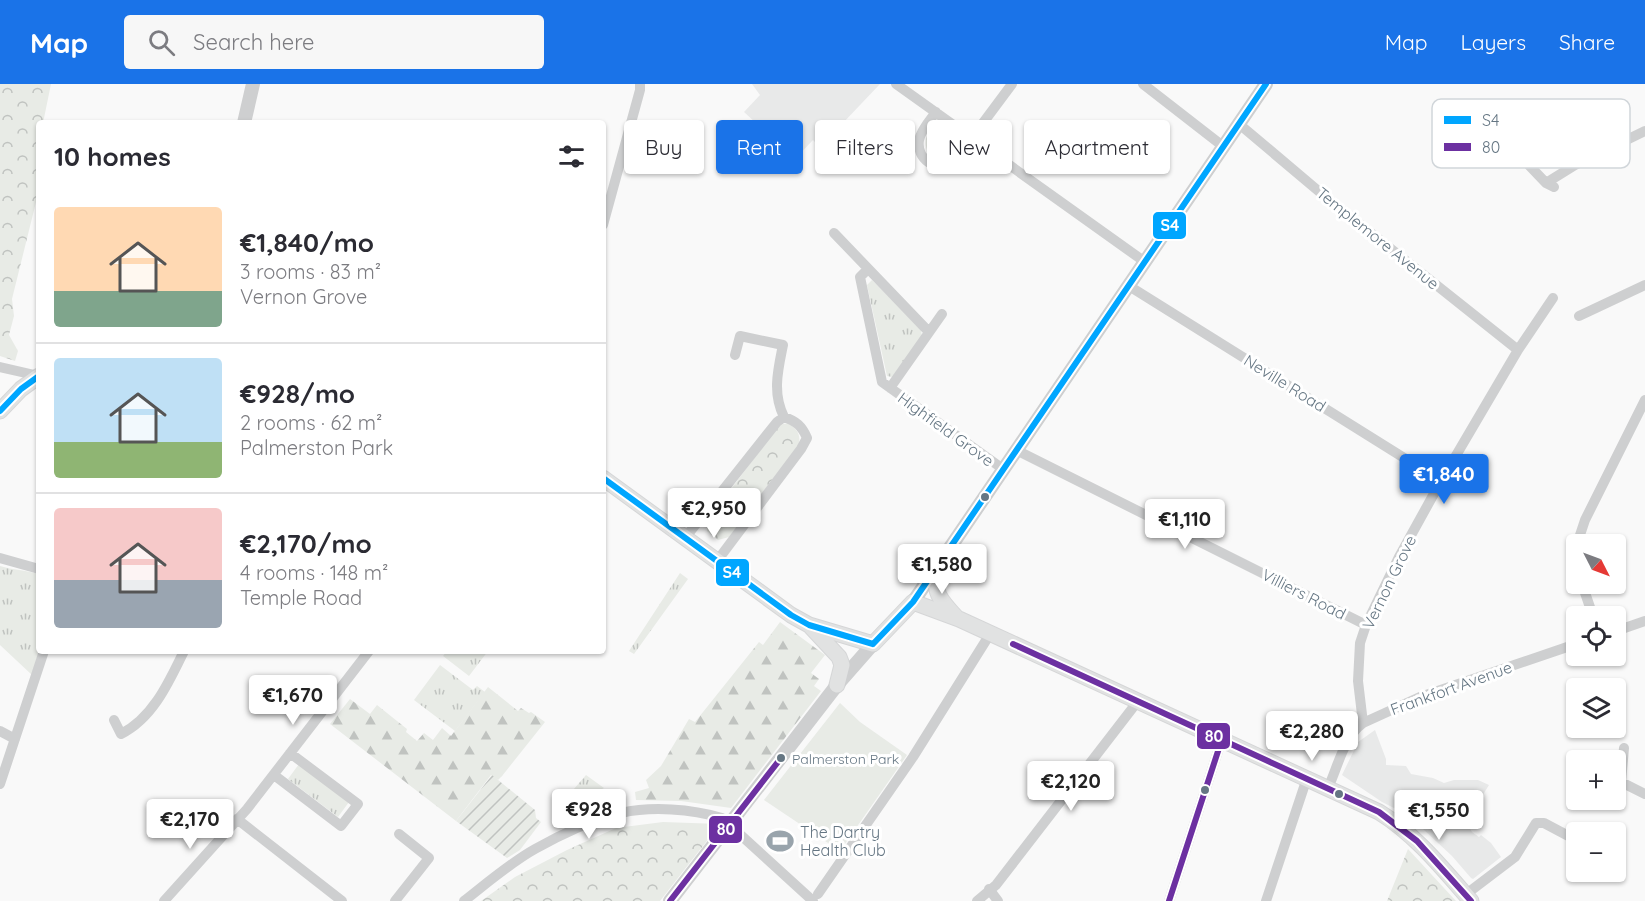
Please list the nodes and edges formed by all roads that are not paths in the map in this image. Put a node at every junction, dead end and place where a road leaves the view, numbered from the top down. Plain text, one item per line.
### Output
1 (253, 84) edge
2 (640, 84) edge
3 (896, 84) edge
4 (1012, 84) edge
5 (1143, 84) edge
6 (1266, 84) edge
7 (936, 112) junction
8 (245, 120) edge
9 (930, 120) edge
10 (950, 120) edge
11 (986, 120) edge
12 (1239, 124) junction
13 (927, 125) edge
14 (1645, 131) edge
15 (1630, 138) edge
16 (1224, 147) junction
17 (927, 160) edge
18 (1012, 163) edge
19 (1533, 168) edge
20 (1571, 168) edge
21 (606, 214) edge
22 (834, 233) dead end
23 (1145, 262) junction
24 (867, 270) junction
25 (1645, 285) edge
26 (1129, 286) junction
27 (1553, 298) dead end
28 (942, 314) dead end
29 (1579, 316) dead end
30 (929, 332) junction
31 (1518, 350) junction
32 (735, 354) dead end
33 (0, 367) edge
34 (36, 375) edge
35 (36, 378) edge
36 (890, 388) junction
37 (1645, 400) edge
38 (0, 411) edge
39 (784, 417) junction
40 (1016, 450) junction
41 (1003, 469) junction
42 (606, 480) edge
43 (1441, 481) junction
44 (1581, 534) edge
45 (685, 538) junction
46 (0, 558) edge
47 (717, 561) junction
48 (937, 567) junction
49 (36, 568) edge
50 (913, 602) junction
51 (959, 619) junction
52 (1645, 621) edge
53 (809, 625) junction
54 (1366, 625) junction
55 (1626, 628) edge
56 (990, 634) junction
57 (873, 644) junction
58 (1566, 647) edge
59 (43, 654) edge
60 (182, 654) edge
61 (367, 654) edge
62 (837, 685) junction
63 (1138, 701) junction
64 (114, 720) dead end
65 (1363, 723) junction
66 (0, 731) edge
67 (15, 739) junction
68 (1222, 739) junction
69 (1624, 748) dead end
70 (290, 753) junction
71 (274, 775) junction
72 (1307, 778) junction
73 (0, 784) edge
74 (1328, 788) junction
75 (1645, 794) edge
76 (237, 819) junction
77 (730, 825) junction
78 (399, 834) dead end
79 (1566, 835) edge
80 (989, 890) junction
81 (815, 897) edge
82 (1468, 898) edge
83 (164, 901) edge
84 (342, 901) edge
85 (395, 901) edge
86 (464, 901) edge
87 (670, 901) edge
88 (977, 901) edge
89 (998, 901) edge
90 (1169, 901) edge
91 (1266, 901) edge

1 - 8 street
2 - 21 street
3 - 7 street
4 - 11 street
5 - 16 street
6 - 12 street
7 - 9 street
7 - 10 street
12 - 16 street
12 - 31 street, Templemore Avenue
13 - 17 street
14 - 15 street
16 - 23 street
18 - 23 street
19 - 20 street
22 - 24 street
23 - 26 street
24 - 30 street
24 - 36 street, Highfield Grove
25 - 29 street
26 - 40 street
26 - 43 street, Neville Road
27 - 31 street, Vernon Grove
28 - 30 street, Highfield Grove
30 - 36 street, Highfield Grove
31 - 43 street, Vernon Grove
32 - 39 street
33 - 34 street
35 - 38 main road
36 - 41 street, Highfield Grove
37 - 44 street
39 - 45 street
39 - 47 street
40 - 41 street
40 - 54 street, Villiers Road
41 - 48 street
42 - 45 main road
43 - 54 street, Vernon Grove
45 - 47 main road
46 - 49 street
47 - 53 main road
48 - 50 street
48 - 51 main road
50 - 51 main road
50 - 57 main road
51 - 56 main road
52 - 55 street
53 - 57 main road
53 - 62 main road
54 - 65 street, Vernon Grove
56 - 63 main road
56 - 81 street
57 - 62 street
58 - 65 street, Frankfort Avenue
59 - 67 street
60 - 64 street
61 - 70 street
62 - 77 street
63 - 68 main road
63 - 80 street
65 - 74 street
66 - 67 street
67 - 73 street
68 - 72 main road
68 - 90 street
69 - 75 street
70 - 71 street
70 - 71 street
71 - 76 street
72 - 74 main road
72 - 91 street
74 - 82 main road
76 - 83 street
76 - 84 street
77 - 81 street
77 - 86 street
77 - 87 street
78 - 85 street
79 - 82 street
80 - 88 street
80 - 89 street

